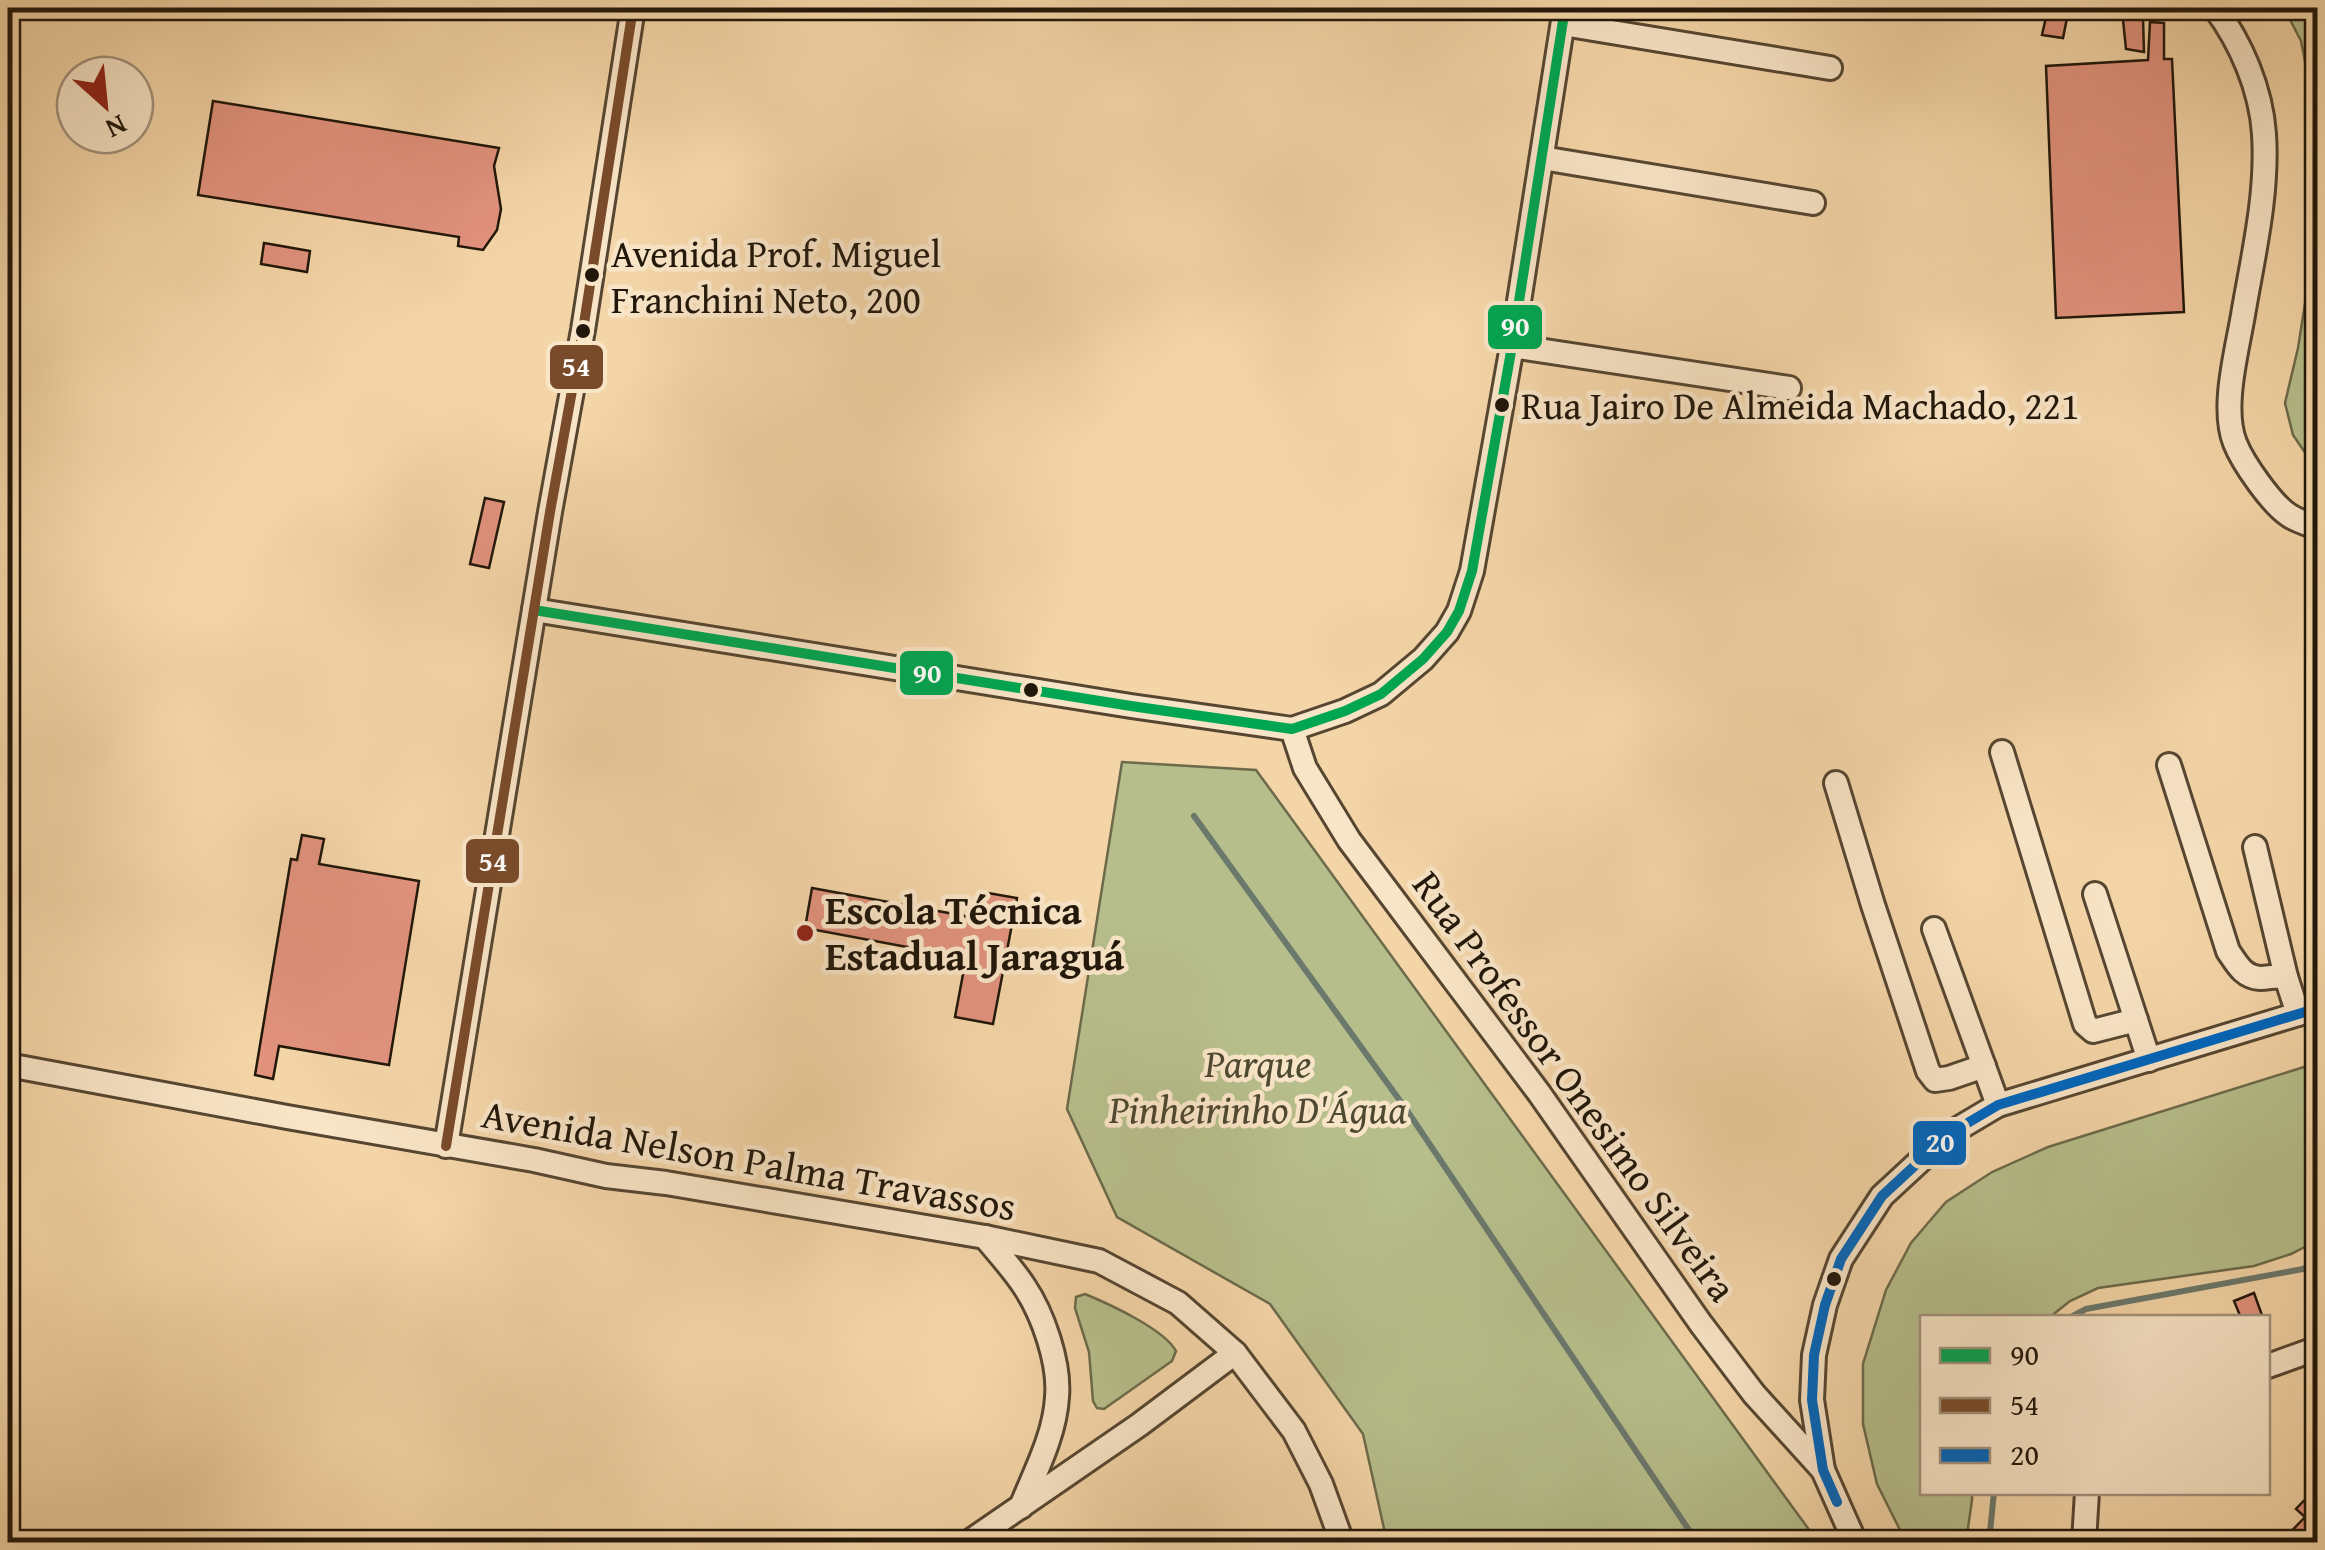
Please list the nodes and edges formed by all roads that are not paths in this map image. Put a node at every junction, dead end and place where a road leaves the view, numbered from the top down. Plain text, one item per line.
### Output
1 (633, 8) edge
2 (2215, 8) edge
3 (1564, 16) edge
4 (1830, 68) dead end
5 (1542, 158) junction
6 (1813, 203) dead end
7 (1512, 346) junction
8 (1789, 388) dead end
9 (2318, 528) edge
10 (534, 610) junction
11 (1292, 729) junction
12 (2002, 752) dead end
13 (2169, 765) dead end
14 (1836, 784) dead end
15 (2255, 847) dead end
16 (2094, 894) dead end
17 (1934, 929) dead end
18 (2286, 978) junction
19 (2308, 1011) edge
20 (2136, 1020) junction
21 (2148, 1060) junction
22 (8, 1065) edge
23 (1984, 1066) junction
24 (1998, 1105) junction
25 (446, 1146) junction
26 (985, 1238) junction
27 (2318, 1348) edge
28 (1235, 1353) junction
29 (2270, 1365) edge
30 (1823, 1470) junction
31 (2087, 1495) edge
32 (1020, 1507) junction
33 (970, 1542) edge
34 (1342, 1542) edge
35 (1855, 1542) edge
36 (2084, 1542) edge

1 - 10 street
2 - 9 street
3 - 4 street
3 - 5 street
5 - 6 street
5 - 7 street
7 - 8 street
7 - 11 street
10 - 11 street
10 - 25 street
11 - 30 street, Rua Professor Onesimo Silveira
12 - 20 street
13 - 18 street
14 - 23 street
15 - 18 street
16 - 20 street
17 - 23 street
18 - 19 street
19 - 21 street
20 - 21 street
21 - 24 street
22 - 25 street, Avenida Nelson Palma Travassos
23 - 24 street
24 - 30 street
25 - 26 street, Avenida Nelson Palma Travassos
26 - 28 street, Avenida Nelson Palma Travassos
26 - 32 street
27 - 29 street
28 - 32 street
28 - 34 street, Avenida Nelson Palma Travassos
30 - 35 street
31 - 36 street
32 - 33 street

